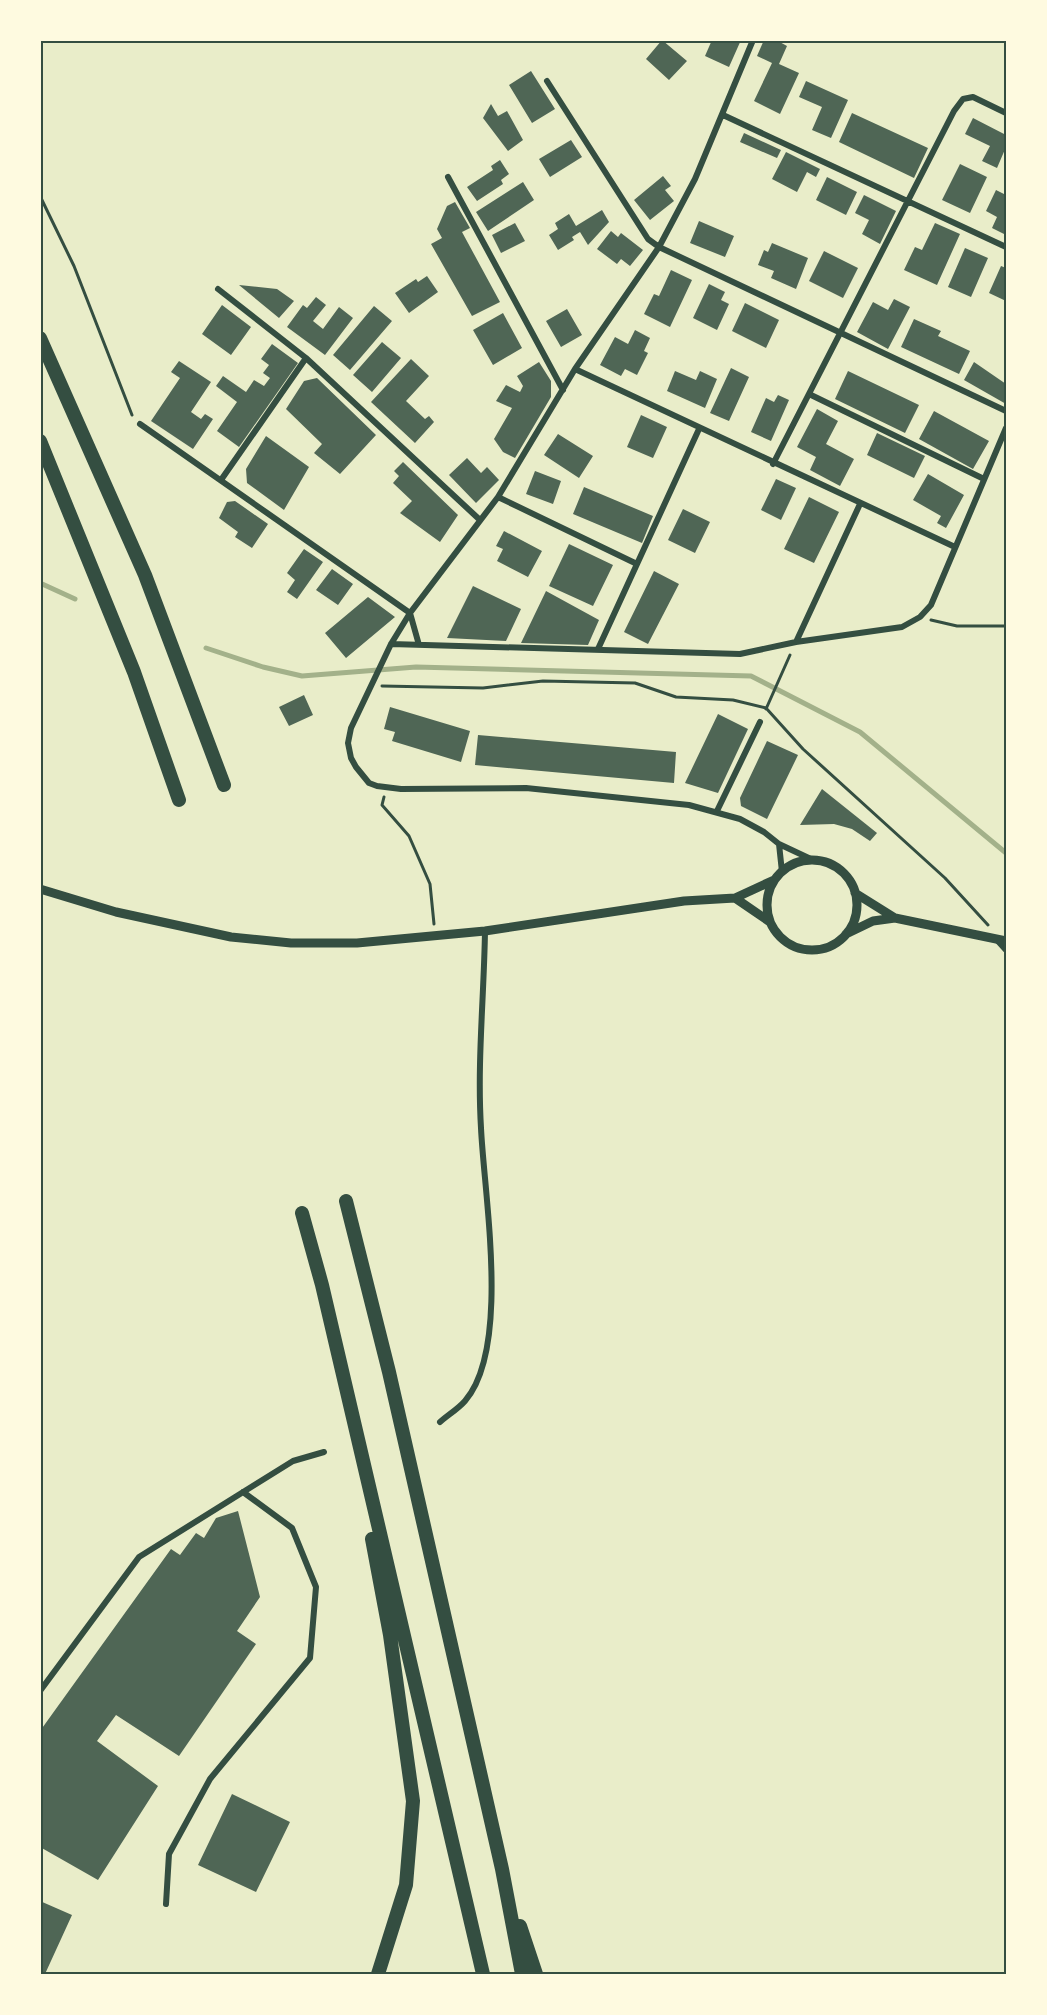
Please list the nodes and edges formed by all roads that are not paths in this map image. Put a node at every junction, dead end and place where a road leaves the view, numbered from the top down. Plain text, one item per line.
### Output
1 (753, 40) edge
2 (548, 81) dead end
3 (1006, 114) edge
4 (723, 115) junction
5 (447, 177) dead end
6 (909, 201) junction
7 (1006, 247) edge
8 (659, 248) junction
9 (218, 289) dead end
10 (841, 332) junction
11 (40, 338) edge
12 (306, 358) junction
13 (576, 369) junction
14 (563, 390) junction
15 (809, 394) junction
16 (1006, 411) edge
17 (140, 424) road end
18 (1006, 428) edge
19 (699, 429) junction
20 (40, 441) edge
21 (773, 464) junction
22 (984, 479) junction
23 (221, 480) junction
24 (498, 497) junction
25 (860, 504) junction
26 (480, 520) junction
27 (955, 547) junction
28 (637, 564) junction
29 (410, 613) junction
30 (796, 642) junction
31 (391, 644) junction
32 (419, 645) junction
33 (598, 649) junction
34 (760, 722) dead end
35 (224, 785) dead end
36 (179, 800) dead end
37 (717, 811) junction
38 (779, 844) junction
39 (813, 860) junction
40 (782, 872) junction
41 (774, 880) junction
42 (40, 889) edge
43 (855, 893) junction
44 (735, 898) junction
45 (895, 918) junction
46 (771, 923) junction
47 (485, 931) junction
48 (846, 934) junction
49 (995, 939) junction
50 (1006, 941) edge
51 (1006, 950) edge
52 (346, 1201) dead end
53 (302, 1213) dead end
54 (331, 1322) junction
55 (440, 1422) dead end
56 (324, 1452) dead end
57 (243, 1492) junction
58 (40, 1691) edge
59 (502, 1869) junction
60 (166, 1904) dead end
61 (378, 1974) edge
62 (483, 1974) edge
63 (522, 1974) edge
64 (536, 1974) edge

1 - 4 street
2 - 8 street
3 - 6 street
4 - 6 street
4 - 8 street
5 - 14 street
6 - 7 street
6 - 10 street
8 - 10 street
8 - 13 street
9 - 12 street
10 - 15 street
10 - 16 street
11 - 35 highway
12 - 23 street
12 - 26 street
13 - 14 street
13 - 19 street
14 - 24 street
15 - 21 street
15 - 22 street
17 - 23 street
18 - 22 street
19 - 21 street
19 - 28 street
20 - 36 highway
21 - 25 street
22 - 27 street
23 - 29 street
24 - 26 street
24 - 28 street
25 - 27 street
25 - 30 street
26 - 29 street
27 - 30 street
28 - 33 street
29 - 31 street
29 - 32 street
30 - 33 street
31 - 32 street
31 - 37 street
32 - 33 street
34 - 37 street
37 - 38 street
38 - 39 street
38 - 40 street
39 - 40 street
39 - 43 street
40 - 41 street
41 - 44 street
41 - 46 street
42 - 47 street
43 - 45 street
43 - 48 street
44 - 46 street
44 - 47 street
45 - 48 street
45 - 49 street
46 - 48 street
47 - 55 street
49 - 50 street
49 - 51 street
52 - 59 highway
53 - 54 highway
54 - 61 highway
54 - 62 highway
56 - 57 street
57 - 58 street
57 - 60 street
59 - 63 highway
59 - 64 highway

